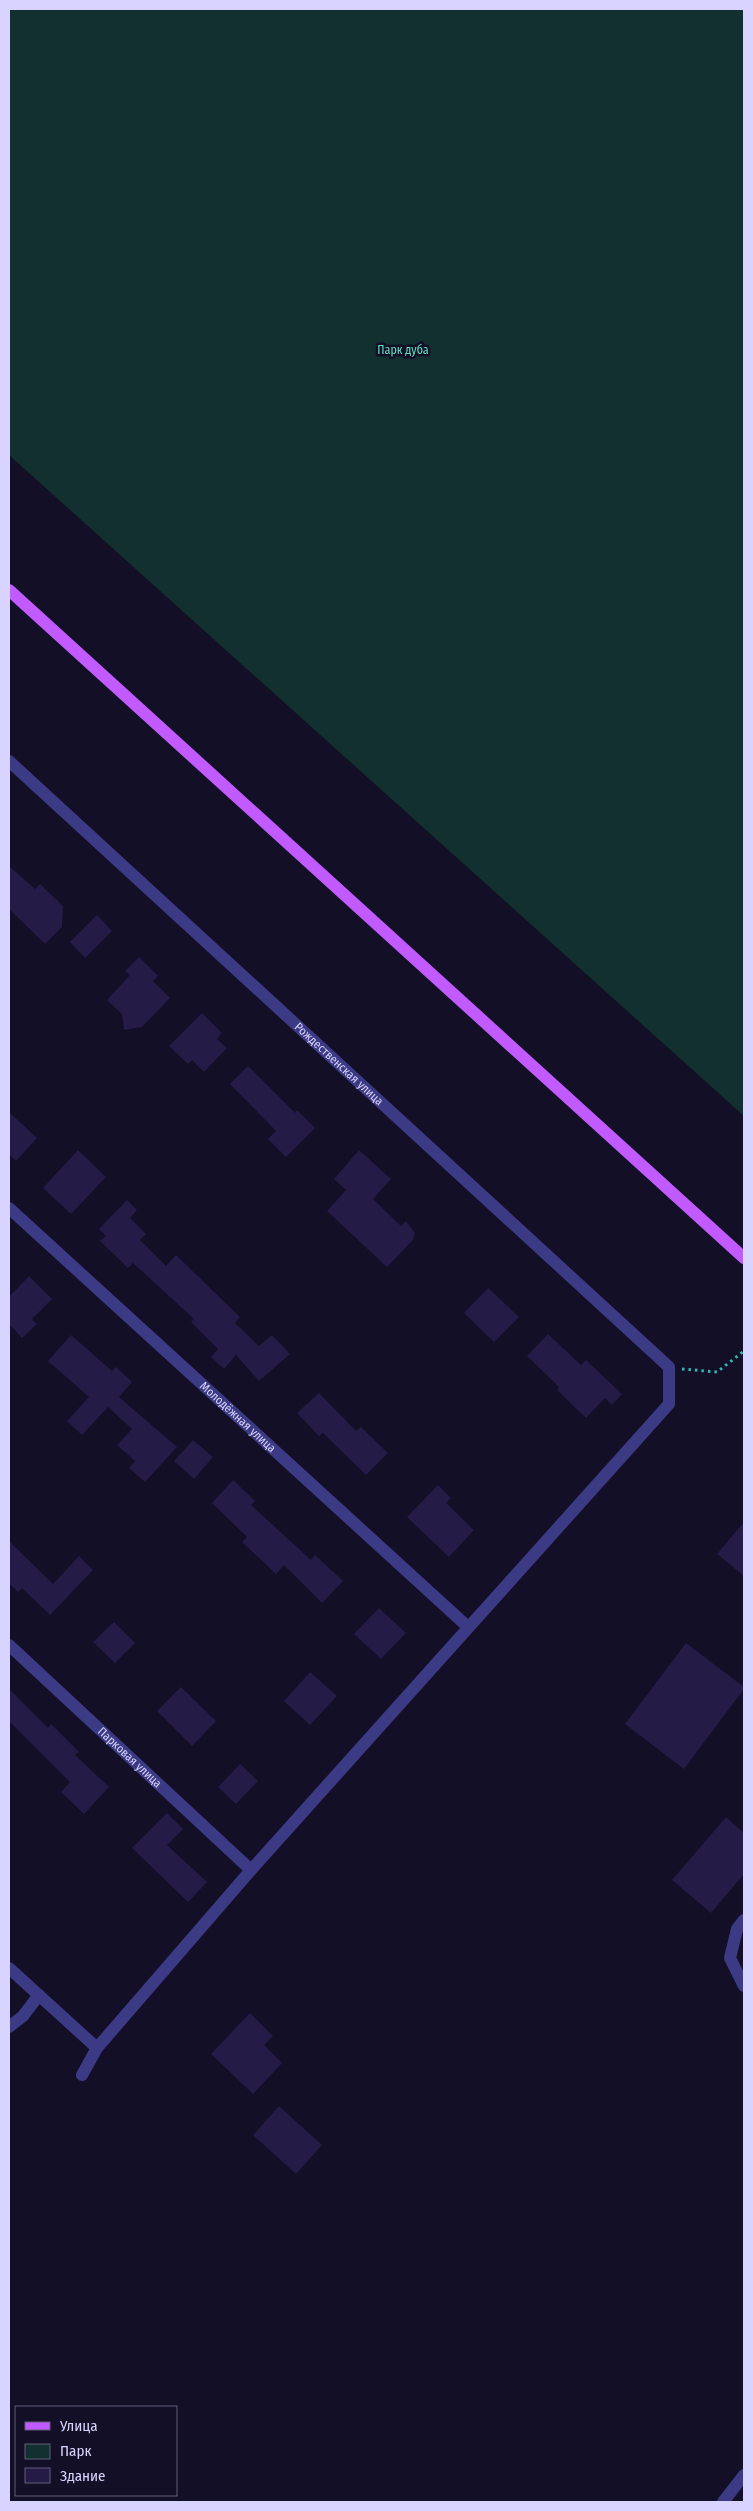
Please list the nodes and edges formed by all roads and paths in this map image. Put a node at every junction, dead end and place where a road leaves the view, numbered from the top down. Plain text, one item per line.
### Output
1 (9, 590) edge
2 (9, 761) edge
3 (9, 1208) edge
4 (744, 1258) edge
5 (744, 1351) edge
6 (669, 1367) junction
7 (468, 1626) junction
8 (9, 1645) edge
9 (251, 1870) junction
10 (744, 1920) edge
11 (9, 1968) edge
12 (744, 1986) edge
13 (39, 1995) junction
14 (9, 2027) edge
15 (97, 2048) junction
16 (82, 2075) dead end
17 (744, 2475) edge
18 (723, 2502) edge

1 - 4 main road
2 - 6 street, Рождественская улица
3 - 7 street, Молодёжная улица
5 - 6 path
6 - 7 street
7 - 9 street
8 - 9 street, Парковая улица
9 - 15 street
10 - 12 street
11 - 13 street
13 - 14 street
13 - 15 street
15 - 16 street
17 - 18 street

